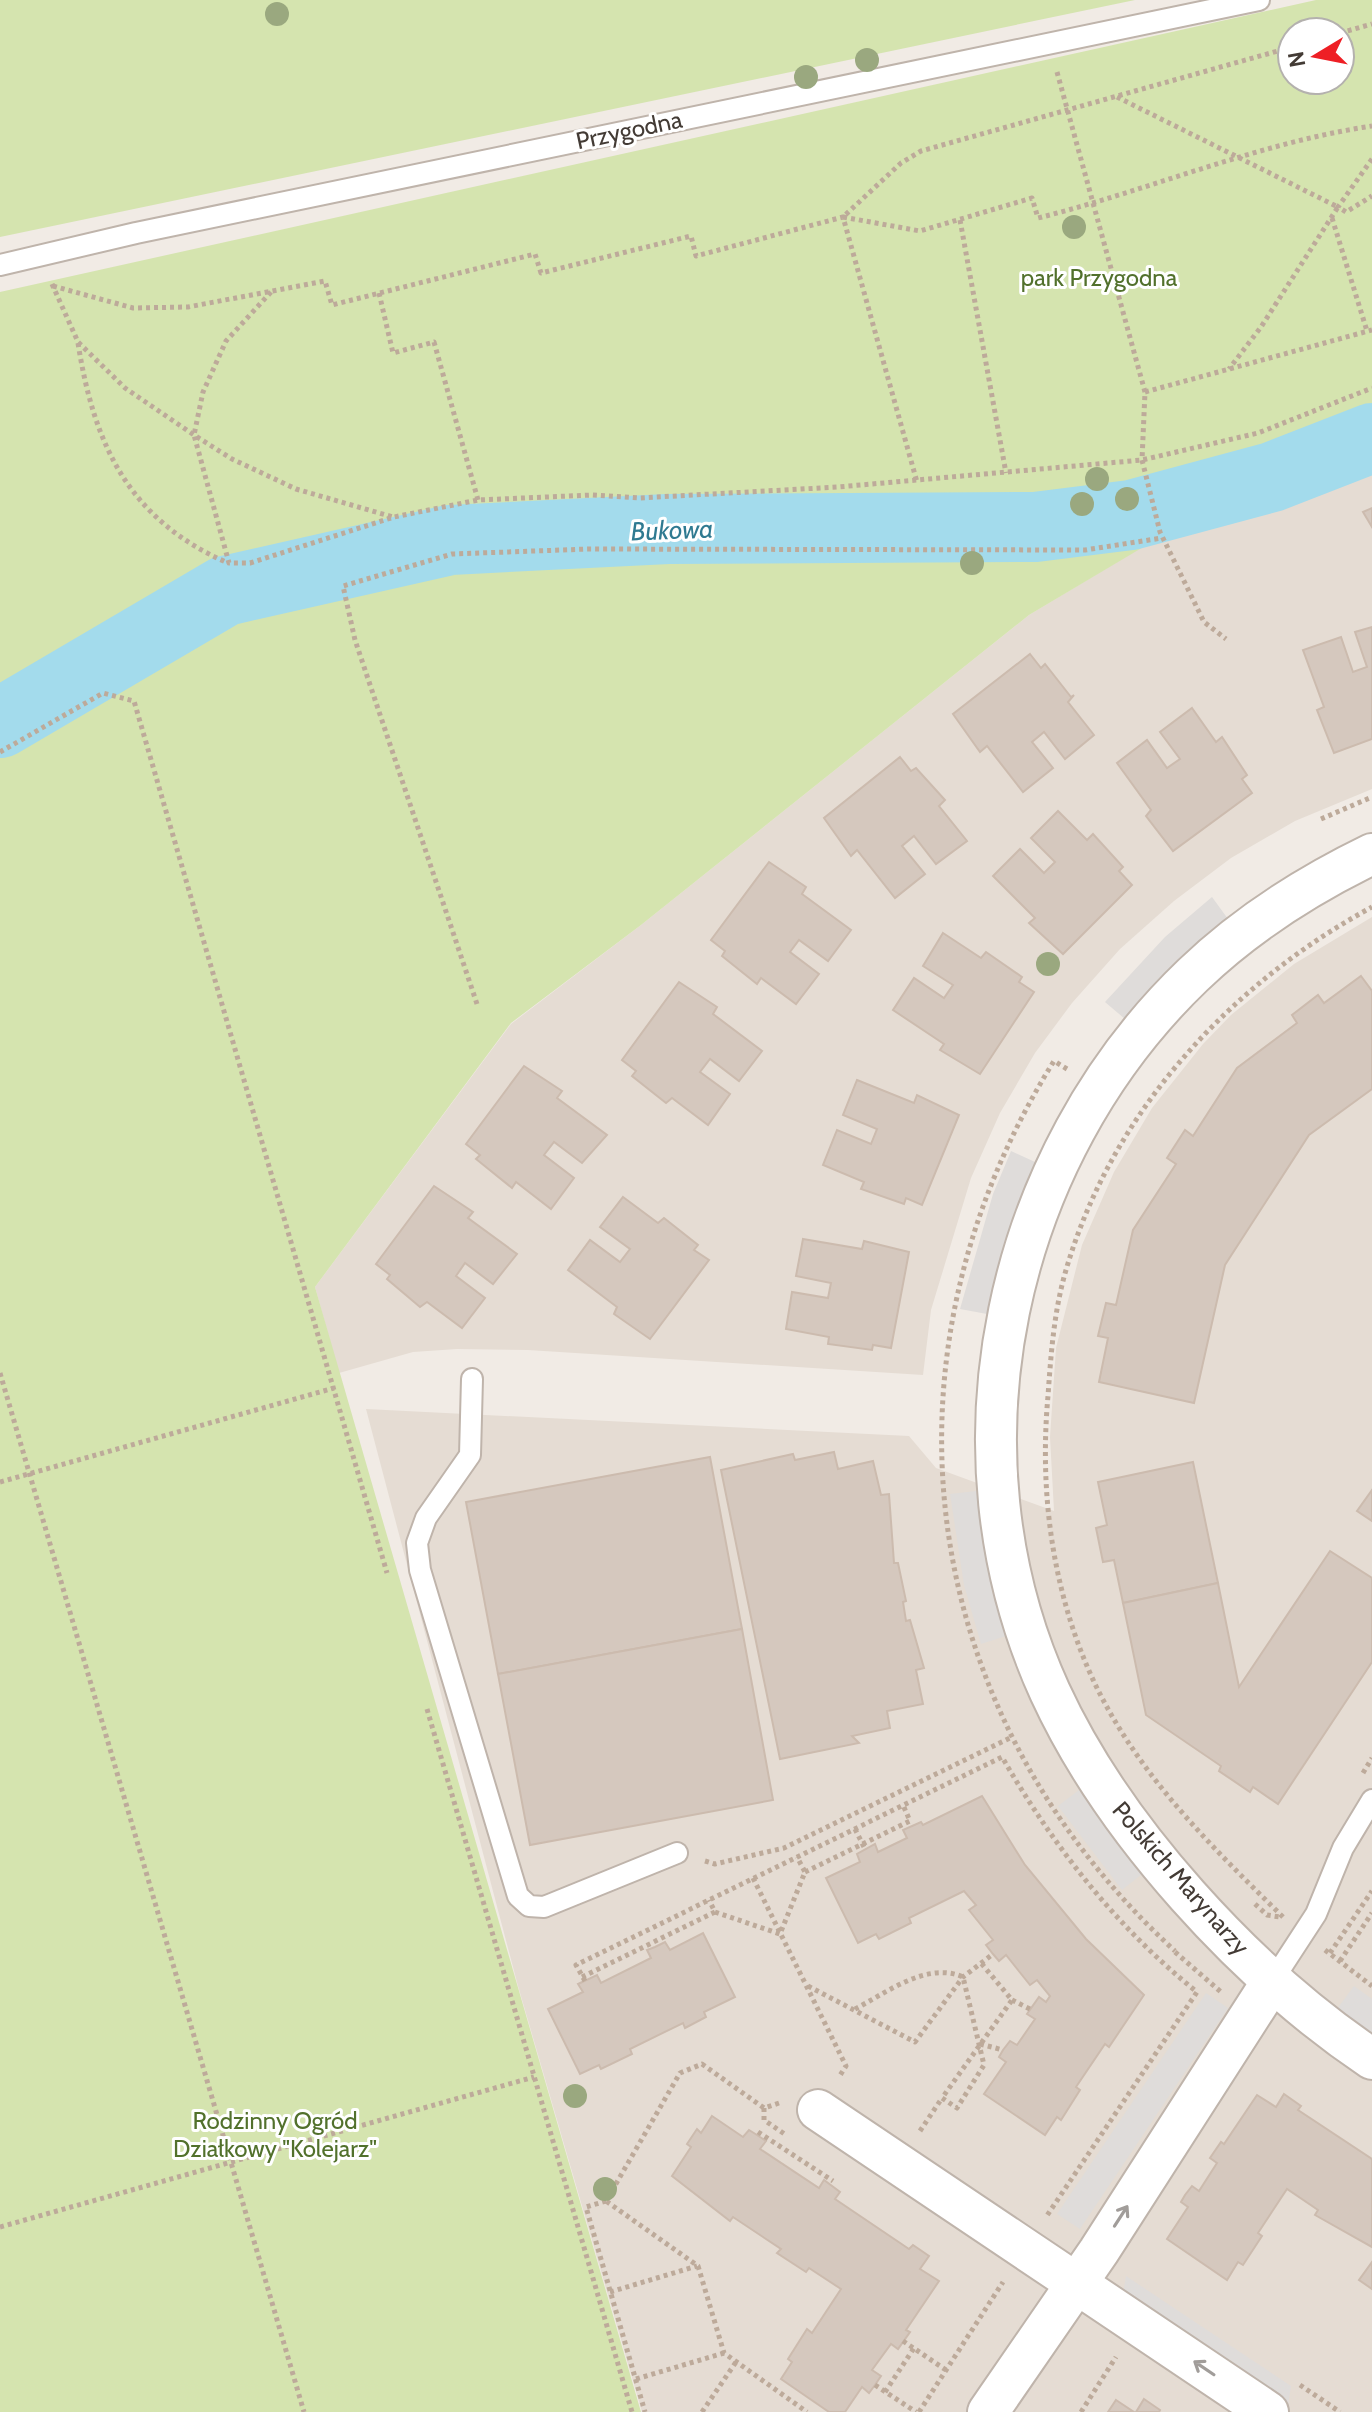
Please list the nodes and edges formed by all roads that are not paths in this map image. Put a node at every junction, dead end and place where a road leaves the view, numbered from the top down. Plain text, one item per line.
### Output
1 (1259, 0) edge
2 (0, 265) edge
3 (1372, 854) edge
4 (472, 1379) dead end
5 (1372, 1800) edge
6 (677, 1853) road end
7 (1273, 1980) junction
8 (1372, 2059) edge
9 (804, 2105) road end
10 (1079, 2282) junction
11 (988, 2412) edge
12 (1268, 2412) edge

1 - 2 lane, Przygodna
3 - 7 street, Polskich Marynarzy
4 - 6 lane
5 - 7 lane
7 - 8 street, Polskich Marynarzy
10 -> 7 street
9 - 10 street
10 - 11 street
12 -> 10 street

